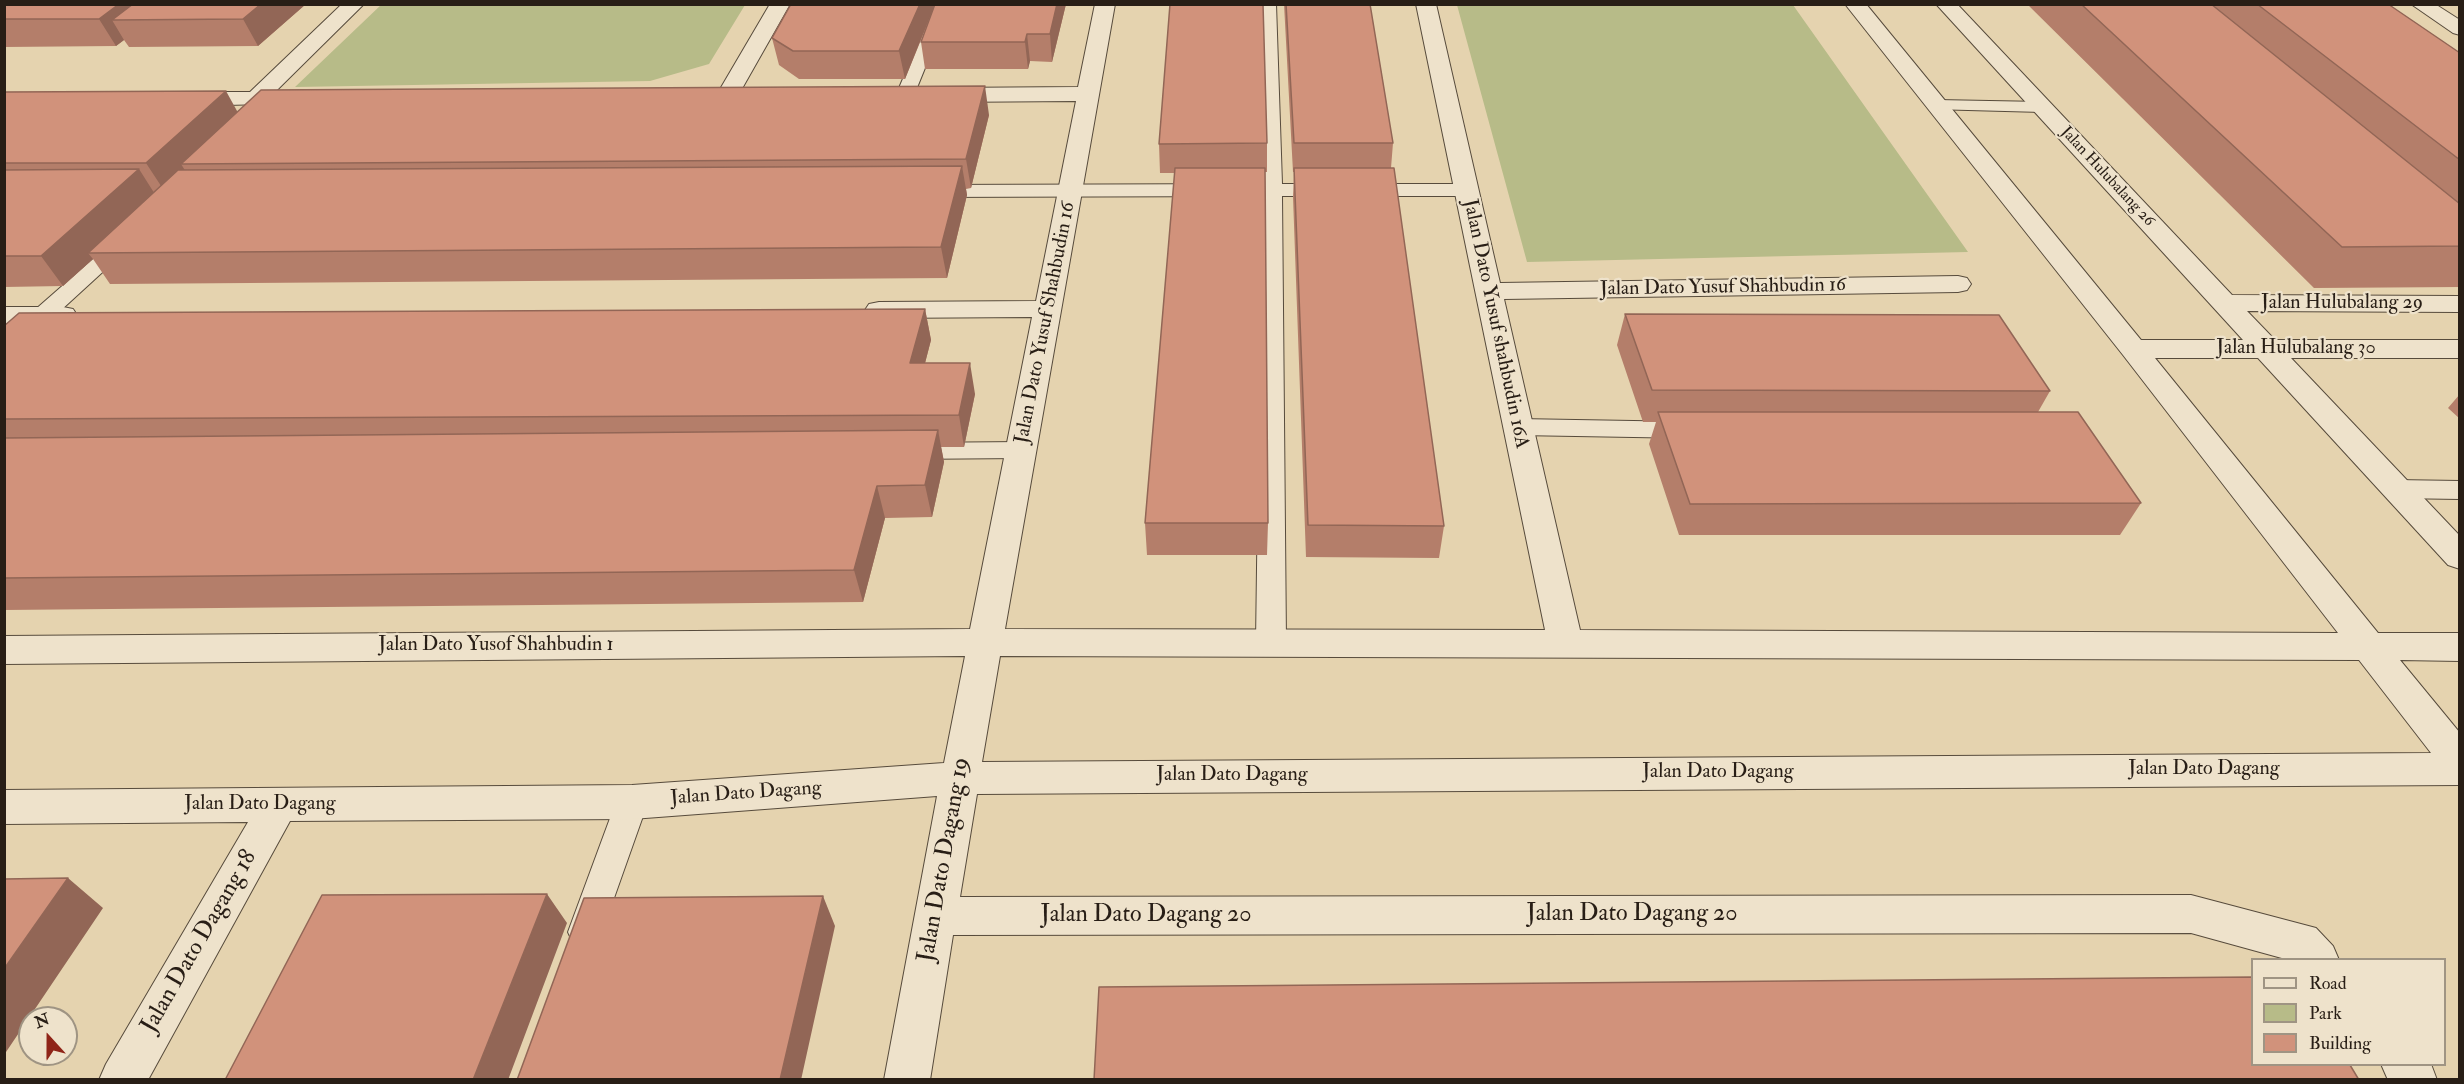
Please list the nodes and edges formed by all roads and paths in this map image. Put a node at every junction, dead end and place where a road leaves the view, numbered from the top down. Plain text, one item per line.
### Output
1 (354, 4) edge
2 (780, 4) edge
3 (943, 4) edge
4 (1105, 4) edge
5 (1268, 4) edge
6 (1426, 4) edge
7 (1855, 4) edge
8 (1946, 4) edge
9 (2421, 4) edge
10 (2460, 29) edge
11 (1088, 94) junction
12 (882, 95) edge
13 (905, 95) junction
14 (704, 96) edge
15 (727, 96) junction
16 (751, 96) edge
17 (282, 98) junction
18 (318, 98) edge
19 (171, 99) edge
20 (255, 99) junction
21 (1937, 105) junction
22 (2042, 107) junction
23 (257, 121) edge
24 (1272, 189) junction
25 (1071, 190) junction
26 (1466, 190) junction
27 (915, 191) edge
28 (139, 229) edge
29 (1958, 284) dead end
30 (1488, 291) junction
31 (2224, 303) junction
32 (2460, 304) edge
33 (1048, 309) junction
34 (857, 310) edge
35 (91, 314) edge
36 (4, 315) edge
37 (44, 315) junction
38 (2133, 349) junction
39 (2460, 349) edge
40 (4, 350) edge
41 (2268, 350) junction
42 (1518, 427) junction
43 (1718, 430) edge
44 (1022, 450) junction
45 (878, 451) edge
46 (2395, 489) junction
47 (2460, 490) edge
48 (2460, 557) edge
49 (987, 642) junction
50 (1272, 642) junction
51 (1564, 643) junction
52 (2370, 646) junction
53 (2460, 647) edge
54 (4, 650) edge
55 (2460, 762) edge
56 (2460, 769) edge
57 (958, 778) junction
58 (632, 802) junction
59 (279, 805) junction
60 (4, 807) edge
61 (935, 916) junction
62 (575, 957) edge
63 (2317, 958) edge
64 (2405, 1066) edge
65 (122, 1080) edge
66 (907, 1080) edge
67 (2414, 1080) edge

1 - 20 street
2 - 15 street
3 - 13 lane
4 - 11 street, Jalan Dato Yusuf Shahbudin 16
5 - 24 lane
6 - 26 street, Jalan Dato Yusuf shahbudin 16A
7 - 21 street
8 - 22 street, Jalan Hulubalang 26
9 - 10 street
11 - 13 street
11 - 25 street, Jalan Dato Yusuf Shahbudin 16
12 - 13 street
14 - 15 street
15 - 16 street
17 - 18 street
17 - 20 street
17 - 23 lane
19 - 20 street
21 - 22 lane
21 - 38 street
22 - 31 street, Jalan Hulubalang 26
24 - 25 lane
24 - 26 lane
24 - 50 lane
25 - 27 lane
25 - 33 street, Jalan Dato Yusuf Shahbudin 16
26 - 30 street, Jalan Dato Yusuf shahbudin 16A
28 - 37 lane
29 - 30 street, Jalan Dato Yusuf Shahbudin 16
30 - 42 street, Jalan Dato Yusuf shahbudin 16A
31 - 32 street, Jalan Hulubalang 29
31 - 41 street, Jalan Hulubalang 26
33 - 34 street
33 - 44 street, Jalan Dato Yusuf Shahbudin 16
35 - 37 street
36 - 37 street
37 - 40 lane
38 - 41 street, Jalan Hulubalang 30
38 - 52 street
39 - 41 street, Jalan Hulubalang 30
41 - 46 street, Jalan Hulubalang 26
42 - 43 lane
42 - 51 street, Jalan Dato Yusuf shahbudin 16A
44 - 45 lane
44 - 49 street, Jalan Dato Yusuf Shahbudin 16
46 - 47 lane
46 - 48 street, Jalan Hulubalang 26
49 - 50 street, Jalan Dato Yusof Shahbudin 1
49 - 54 street, Jalan Dato Yusof Shahbudin 1
49 - 57 street, Jalan Dato Dagang 19
50 - 51 street, Jalan Dato Yusof Shahbudin 1
51 - 52 street, Jalan Dato Yusof Shahbudin 1
52 - 53 street, Jalan Dato Yusof Shahbudin 1
52 - 55 street
56 - 57 street, Jalan Dato Dagang
57 - 58 street, Jalan Dato Dagang
57 - 61 street, Jalan Dato Dagang 19
58 - 59 street, Jalan Dato Dagang
58 - 62 lane
59 - 60 street, Jalan Dato Dagang
59 - 65 street, Jalan Dato Dagang 18
61 - 63 street, Jalan Dato Dagang 20
61 - 66 street, Jalan Dato Dagang 19
64 - 67 street

